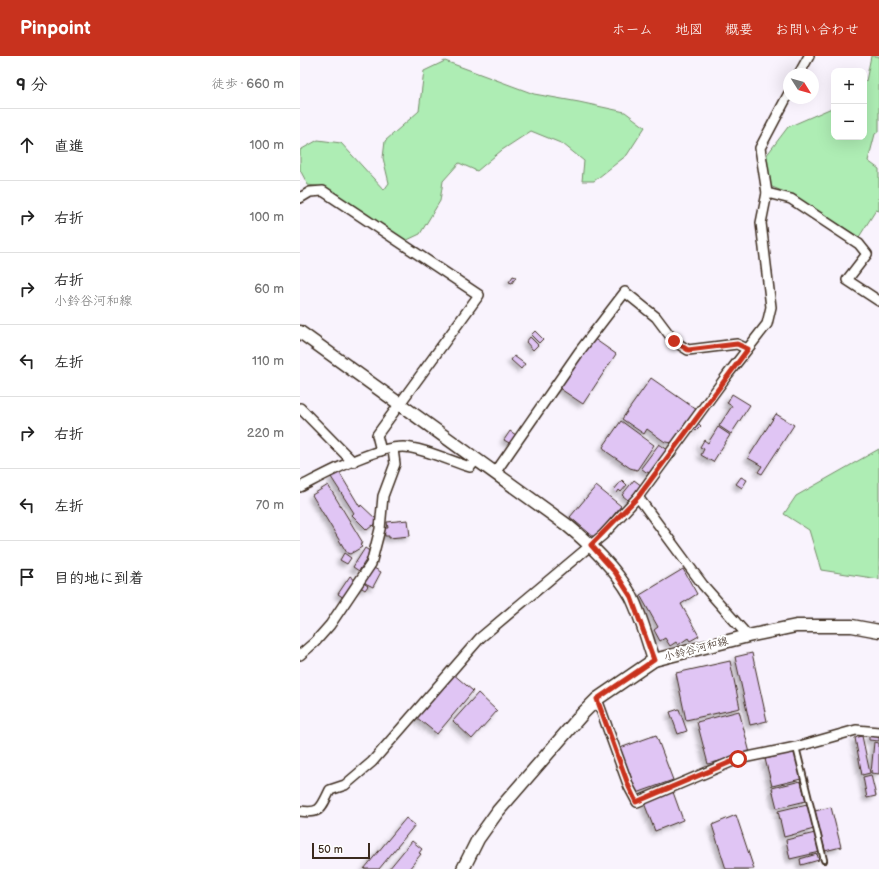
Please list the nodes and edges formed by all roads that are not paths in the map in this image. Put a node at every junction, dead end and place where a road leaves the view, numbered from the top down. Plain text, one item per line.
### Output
1 (808, 56) edge
2 (802, 68) edge
3 (783, 104) edge
4 (767, 193) junction
5 (300, 198) edge
6 (879, 301) edge
7 (300, 332) edge
8 (748, 349) junction
9 (400, 404) junction
10 (300, 408) edge
11 (393, 449) junction
12 (381, 451) junction
13 (476, 460) junction
14 (353, 462) junction
15 (495, 474) junction
16 (300, 487) edge
17 (638, 497) junction
18 (591, 545) junction
19 (879, 631) edge
20 (748, 636) junction
21 (300, 655) edge
22 (654, 660) junction
23 (597, 699) junction
24 (879, 732) edge
25 (796, 747) junction
26 (300, 811) edge
27 (824, 860) dead end
28 (463, 869) edge

1 - 2 street
3 - 4 street
4 - 6 street
4 - 8 street
5 - 9 street
7 - 9 main road
8 - 15 street
8 - 17 street
9 - 12 street
9 - 13 main road
10 - 14 street
11 - 12 street
11 - 13 street
11 - 21 street
12 - 14 street
13 - 15 main road
14 - 16 street
15 - 18 main road
17 - 18 street
17 - 20 street
18 - 22 main road
18 - 26 street
19 - 20 main road, 小鈴谷河和線
20 - 22 main road, 小鈴谷河和線
22 - 23 main road, 小鈴谷河和線
23 - 25 street
23 - 28 main road, 小鈴谷河和線
24 - 25 street
25 - 27 lane

